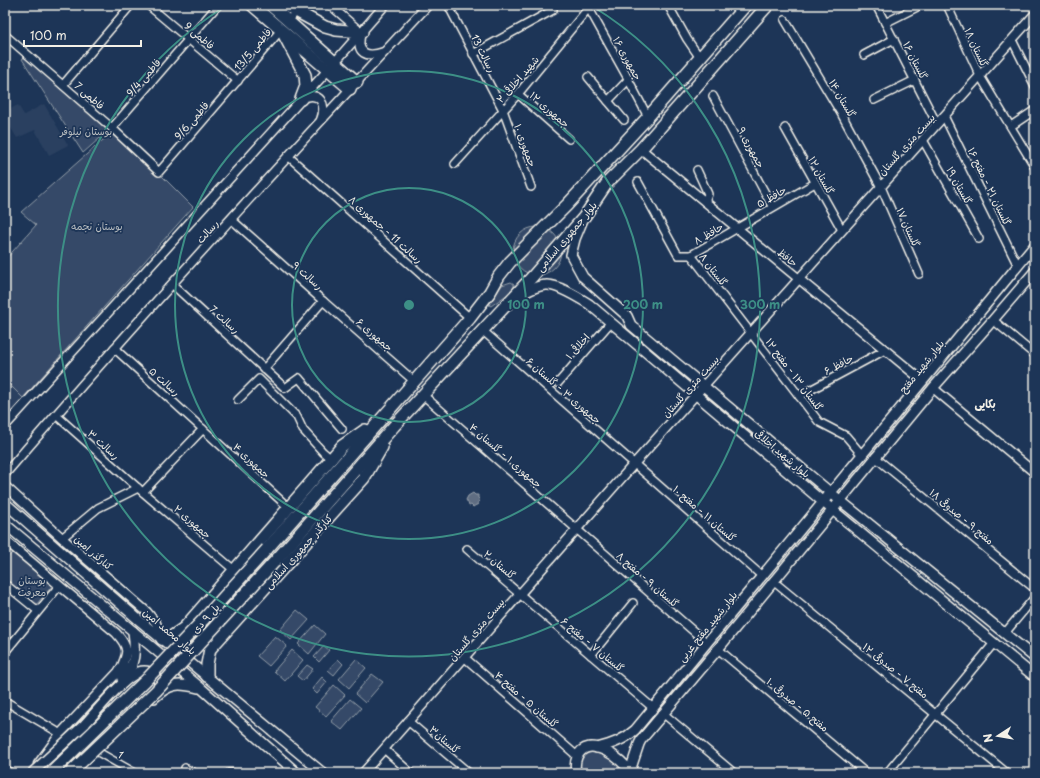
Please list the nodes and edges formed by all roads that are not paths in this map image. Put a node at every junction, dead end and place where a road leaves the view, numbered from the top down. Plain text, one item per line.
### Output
1 (131, 5) edge
2 (148, 5) edge
3 (218, 5) edge
4 (252, 5) edge
5 (270, 5) edge
6 (285, 5) edge
7 (330, 5) edge
8 (385, 5) edge
9 (428, 5) edge
10 (448, 5) edge
11 (668, 5) edge
12 (768, 5) edge
13 (876, 5) edge
14 (921, 5) edge
15 (947, 5) edge
16 (589, 6) edge
17 (745, 6) edge
18 (299, 8) edge
19 (553, 10) dead end
20 (1035, 14) edge
21 (785, 20) dead end
22 (885, 23) junction
23 (285, 25) junction
24 (362, 32) junction
25 (5, 35) edge
26 (189, 39) junction
27 (894, 39) junction
28 (1012, 40) junction
29 (385, 52) junction
30 (473, 54) junction
31 (864, 55) dead end
32 (700, 58) junction
33 (332, 66) junction
34 (980, 76) junction
35 (588, 77) dead end
36 (629, 79) junction
37 (915, 80) junction
38 (238, 81) junction
39 (63, 85) junction
40 (354, 86) junction
41 (1035, 86) edge
42 (518, 94) junction
43 (713, 96) dead end
44 (301, 99) junction
45 (874, 100) dead end
46 (608, 101) junction
47 (503, 110) junction
48 (1035, 110) edge
49 (944, 116) junction
50 (648, 117) junction
51 (321, 120) junction
52 (624, 120) dead end
53 (937, 124) junction
54 (1010, 126) junction
55 (112, 128) junction
56 (785, 128) dead end
57 (569, 139) dead end
58 (923, 140) junction
59 (641, 149) junction
60 (288, 156) junction
61 (455, 164) dead end
62 (1035, 167) edge
63 (697, 170) dead end
64 (159, 172) joint
65 (638, 182) dead end
66 (815, 183) junction
67 (531, 187) dead end
68 (881, 187) junction
69 (705, 202) junction
70 (772, 206) junction
71 (584, 217) junction
72 (231, 219) junction
73 (736, 228) junction
74 (842, 230) junction
75 (979, 239) dead end
76 (1035, 245) edge
77 (691, 255) junction
78 (1018, 266) junction
79 (1035, 271) edge
80 (919, 274) dead end
81 (799, 279) junction
82 (172, 284) junction
83 (323, 301) junction
84 (506, 305) junction
85 (470, 318) junction
86 (994, 320) junction
87 (611, 322) junction
88 (482, 330) junction
89 (751, 333) junction
90 (114, 348) junction
91 (885, 350) junction
92 (1035, 355) edge
93 (264, 369) junction
94 (923, 381) junction
95 (414, 382) junction
96 (558, 383) dead end
97 (704, 386) junction
98 (933, 388) junction
99 (423, 394) junction
100 (696, 395) junction
101 (799, 396) junction
102 (238, 400) dead end
103 (56, 415) junction
104 (383, 416) junction
105 (5, 426) edge
106 (394, 426) junction
107 (203, 428) junction
108 (342, 429) dead end
109 (350, 454) joint
110 (862, 455) junction
111 (875, 457) junction
112 (331, 459) junction
113 (360, 464) joint
114 (633, 465) junction
115 (1035, 472) edge
116 (5, 474) edge
117 (841, 481) junction
118 (5, 486) edge
119 (850, 487) junction
120 (141, 490) junction
121 (831, 493) junction
122 (839, 500) junction
123 (823, 502) junction
124 (5, 503) edge
125 (288, 507) junction
126 (832, 509) junction
127 (813, 515) junction
128 (822, 522) junction
129 (5, 524) edge
130 (576, 530) junction
131 (62, 538) junction
132 (5, 540) edge
133 (467, 549) dead end
134 (234, 570) junction
135 (762, 576) junction
136 (773, 581) junction
137 (5, 584) edge
138 (59, 586) junction
139 (1035, 590) edge
140 (520, 594) junction
141 (1035, 597) edge
142 (633, 603) dead end
143 (38, 611) junction
144 (184, 628) junction
145 (133, 631) junction
146 (1005, 633) junction
147 (162, 639) junction
148 (994, 642) junction
149 (707, 644) junction
150 (210, 649) junction
151 (718, 649) junction
152 (5, 652) edge
153 (591, 654) junction
154 (464, 657) junction
155 (1035, 658) edge
156 (132, 666) junction
157 (120, 670) junction
158 (207, 676) junction
159 (1035, 677) edge
160 (123, 683) junction
161 (201, 688) junction
162 (157, 695) junction
163 (5, 701) edge
164 (653, 708) junction
165 (664, 714) junction
166 (935, 715) junction
167 (408, 721) junction
168 (56, 731) dead end
169 (597, 748) junction
170 (384, 749) junction
171 (98, 752) junction
172 (577, 756) junction
173 (185, 768) dead end
174 (5, 770) edge
175 (631, 772) edge
176 (9, 773) edge
177 (32, 773) edge
178 (51, 773) edge
179 (70, 773) edge
180 (77, 773) edge
181 (135, 773) edge
182 (194, 773) edge
183 (297, 773) edge
184 (323, 773) edge
185 (363, 773) edge
186 (411, 773) edge
187 (469, 773) edge
188 (576, 773) edge
189 (734, 773) edge
190 (866, 773) edge
191 (887, 773) edge
192 (1007, 773) edge

1 - 39 street
2 - 26 street, فاطمی 9
3 - 26 street, فاطمی 9/4
4 - 23 main road
5 - 23 main road
6 - 18 main road
7 - 24 street
8 - 24 street, رسالت
9 - 29 street, رسالت
10 - 30 street, رسالت 13
11 - 32 street
12 - 59 main road, بلوار جمهوری اسلامی
13 - 22 street, گلستان ۱۶
14 - 22 street
15 - 34 street, گلستان ۱۸
16 - 36 street, جمهوری ۱۶
16 - 42 street, شهید اخلاقی ۲
17 - 32 main road, بلوار جمهوری اسلامی
18 - 23 street, فاطمی 13/5
18 - 24 main road
19 - 30 street
20 - 28 street, بیست متری گلستان
21 - 68 street, گلستان ۱۴
22 - 27 street, گلستان ۱۶
23 - 33 main road
23 - 38 street, فاطمی 13/5
23 - 44 main road
24 - 29 street
24 - 33 street, رسالت
25 - 39 street, فاطمی 7
26 - 38 street, فاطمی 9
26 - 55 street, فاطمی 9/4
27 - 31 street
27 - 37 street, گلستان ۱۶
28 - 34 street, بیست متری گلستان
28 - 41 street
29 - 40 street, رسالت
30 - 47 street, رسالت 13
32 - 50 main road, بلوار جمهوری اسلامی
33 - 40 main road
33 - 44 street, رسالت
34 - 49 street, بیست متری گلستان
34 - 54 street, گلستان ۱۸
35 - 46 street
36 - 46 street
36 - 50 street, جمهوری ۱۶
37 - 45 street
37 - 53 street, گلستان ۱۶
38 - 64 street, فاطمی 9/6
39 - 55 street, فاطمی 7
40 - 51 street, رسالت
42 - 47 street, شهید اخلاقی ۲
42 - 57 street, جمهوری ۱۲
43 - 70 street, جمهوری ۹
44 - 51 street
44 - 105 street, رسالت
46 - 52 street
47 - 61 street, شهید اخلاقی ۲
47 - 67 street, جمهوری ۱۰
48 - 54 street
49 - 53 street, بیست متری گلستان
49 - 78 street, گلستان ۲۱ - مفتح ۱۶
50 - 85 main road, بلوار جمهوری اسلامی
51 - 60 street, رسالت
53 - 58 street, بیست متری گلستان
54 - 62 street, گلستان ۱۸
55 - 64 street, فاطمی 7
56 - 66 street, گلستان ۱۲
58 - 68 street, بیست متری گلستان
58 - 75 street, گلستان ۱۹
59 - 69 street, حافظ
59 - 71 main road, بلوار جمهوری اسلامی
60 - 72 street, رسالت
60 - 85 street, رسالت 11 - جمهوری ۸
63 - 69 street
65 - 77 street, گلستان ۸
66 - 70 street, حافظ ۵
66 - 74 street, گلستان ۱۲
68 - 74 street, بیست متری گلستان
68 - 80 street, گلستان ۱۷
69 - 73 street, حافظ
70 - 73 street, حافظ ۵
71 - 84 main road, بلوار جمهوری اسلامی
71 - 97 main road, بلوار شهید اخلاقی
72 - 82 street, رسالت
72 - 83 street, رسالت ۹
73 - 77 street, حافظ ۸
73 - 81 street, حافظ
74 - 81 street, بیست متری گلستان
76 - 78 main road, بلوار شهید مفتح
77 - 89 street, گلستان ۸
78 - 94 main road, بلوار شهید مفتح
79 - 86 main road
81 - 89 street, بیست متری گلستان
81 - 91 street, حافظ
82 - 90 street, رسالت
82 - 93 street, رسالت 7
83 - 93 street, رسالت ۹
83 - 95 street, جمهوری ۶
84 - 87 main road, بلوار شهید اخلاقی
84 - 88 main road, بلوار جمهوری اسلامی
85 - 95 main road, بلوار جمهوری اسلامی
86 - 92 street
86 - 98 main road
87 - 96 street, اخلاقی ۱
87 - 100 main road, بلوار شهید اخلاقی
88 - 99 main road, بلوار جمهوری اسلامی
88 - 114 street, جمهوری ۳ - گلستان ۶
89 - 97 street, بیست متری گلستان
89 - 101 street, گلستان ۱۳ - مفتح ۱۲
90 - 103 street, رسالت
90 - 107 street, رسالت ۵
91 - 94 street, حافظ
91 - 101 street, حافظ ۶
93 - 108 street, رسالت 7
94 - 110 main road, بلوار شهید مفتح
95 - 104 main road, بلوار جمهوری اسلامی
97 - 100 street, بیست متری گلستان
97 - 121 main road, بلوار شهید اخلاقی
98 - 111 main road
98 - 115 street
99 - 106 main road, بلوار جمهوری اسلامی
99 - 130 street, جمهوری ۱ - گلستان ۴
100 - 114 street, بیست متری گلستان
100 - 123 main road, بلوار شهید اخلاقی
101 - 110 street, گلستان ۱۳ - مفتح ۱۲
102 - 112 street
103 - 116 street, رسالت
103 - 120 street, رسالت ۳
104 - 109 main road, بلوار جمهوری اسلامی
104 - 112 main road
106 - 113 main road, بلوار جمهوری اسلامی
106 - 150 main road, کنارگذر جمهوری اسلامی
107 - 120 street
107 - 125 street, جمهوری ۴
109 - 178 main road, پل ۹ دی, bridge
110 - 117 main road, بلوار شهید مفتح
111 - 119 main road
111 - 139 street, مفتح ۹ - صدوقی ۱۸
112 - 125 main road
113 - 179 main road, پل ۹ دی, bridge
114 - 130 street, بیست متری گلستان
114 - 135 street, گلستان ۱۱ - مفتح ۱۰
117 - 119 main road
117 - 121 main road, بلوار شهید مفتح
118 - 131 street, کنارگذر امین
119 - 122 main road
120 - 131 street
120 - 134 street, جمهوری ۲
121 - 122 main road, بلوار شهید اخلاقی
121 - 123 main road, بلوار شهید مفتح
122 - 126 main road
122 - 146 main road, بلوار شهید اخلاقی
123 - 126 main road, بلوار شهید اخلاقی
123 - 127 main road, بلوار شهید مفتح غربی
124 - 147 main road, بلوار محمد امین
125 - 134 main road
126 - 128 main road
126 - 148 main road, بلوار شهید اخلاقی
127 - 128 main road
127 - 135 main road, بلوار شهید مفتح غربی
128 - 136 main road
129 - 145 main road
130 - 140 street, بیست متری گلستان
130 - 149 street, گلستان ۹ - مفتح ۸
131 - 147 street, کنارگذر امین
132 - 138 street
133 - 140 street, گلستان ۲
134 - 144 main road
135 - 149 main road, بلوار شهید مفتح غربی
136 - 151 main road
136 - 166 street, مفتح ۷ - صدوقی ۱۲
137 - 143 street
138 - 143 street
138 - 157 street
140 - 153 street, گلستان ۷ - مفتح ۶
140 - 154 street, بیست متری گلستان
141 - 146 street
142 - 153 street
143 - 152 street
144 - 147 main road
144 - 150 main road
145 - 156 main road
145 - 161 main road
146 - 155 main road, بلوار شهید اخلاقی
147 - 158 main road, بلوار محمد امین
148 - 159 main road, بلوار شهید اخلاقی
148 - 166 street
149 - 164 main road, بلوار شهید مفتح غربی
150 - 158 main road
151 - 165 main road
151 - 190 street, مفتح ۵ - صدوقی ۱۰
153 - 164 street, گلستان ۷ - مفتح ۶
154 - 167 street, بیست متری گلستان
154 - 172 street, گلستان ۵ - مفتح ۴
156 - 157 main road
156 - 160 main road
157 - 160 main road
157 - 177 street
158 - 184 main road, بلوار محمد امین
160 - 162 main road
160 - 177 main road, bridge
161 - 162 main road
161 - 183 main road
162 - 171 main road
163 - 168 street
164 - 169 main road, بلوار شهید مفتح غربی
165 - 175 main road
165 - 189 street
166 - 191 street
166 - 192 street, مفتح ۷ - صدوقی ۱۲
167 - 170 street, بیست متری گلستان
167 - 187 street, گلستان۳
169 - 172 main road, بلوار شهید مفتح غربی
169 - 175 main road
170 - 185 street, بیست متری گلستان
170 - 186 street
171 - 180 main road
171 - 181 street, 1
172 - 188 main road
173 - 182 street
174 - 176 main road

